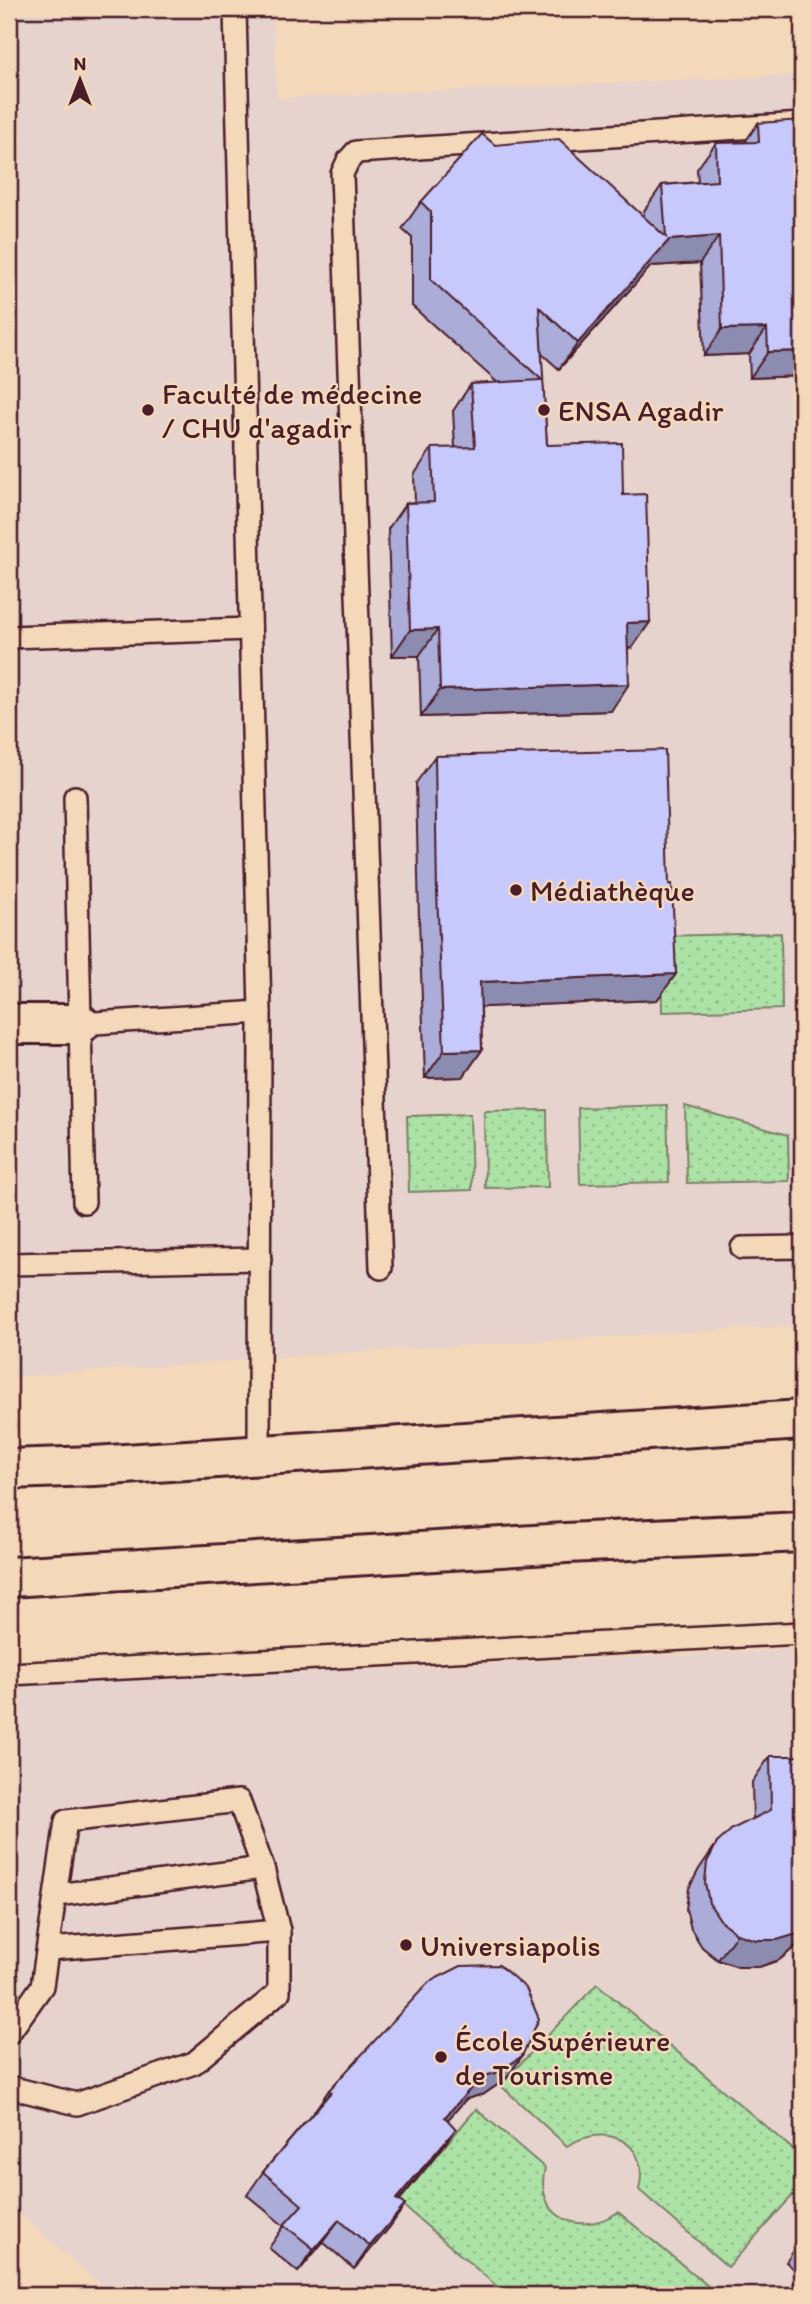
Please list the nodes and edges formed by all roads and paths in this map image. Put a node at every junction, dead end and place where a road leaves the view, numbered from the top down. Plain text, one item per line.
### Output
1 (235, 9) edge
2 (802, 124) edge
3 (250, 629) junction
4 (9, 637) edge
5 (75, 797) dead end
6 (260, 1012) junction
7 (9, 1024) edge
8 (80, 1024) junction
9 (84, 1202) dead end
10 (802, 1247) edge
11 (742, 1248) dead end
12 (260, 1259) junction
13 (9, 1264) edge
14 (381, 1268) dead end
15 (802, 1420) edge
16 (259, 1455) junction
17 (9, 1469) edge
18 (802, 1532) edge
19 (9, 1577) edge
20 (802, 1633) edge
21 (9, 1674) edge
22 (263, 1868) junction
23 (57, 1895) junction
24 (279, 1931) junction
25 (49, 1949) junction
26 (9, 2033) edge
27 (9, 2087) edge

1 - 3 lane
2 - 14 lane
3 - 4 lane
3 - 6 lane
5 - 8 lane
6 - 8 lane
6 - 12 lane
7 - 8 main road
8 - 9 lane
10 - 11 lane
12 - 13 lane
12 - 16 lane
15 - 16 main road
16 - 17 main road
18 - 19 main road
20 - 21 lane
22 - 23 lane
22 - 23 lane
22 - 24 lane
23 - 25 lane
24 - 25 lane
24 - 27 lane
25 - 26 lane

